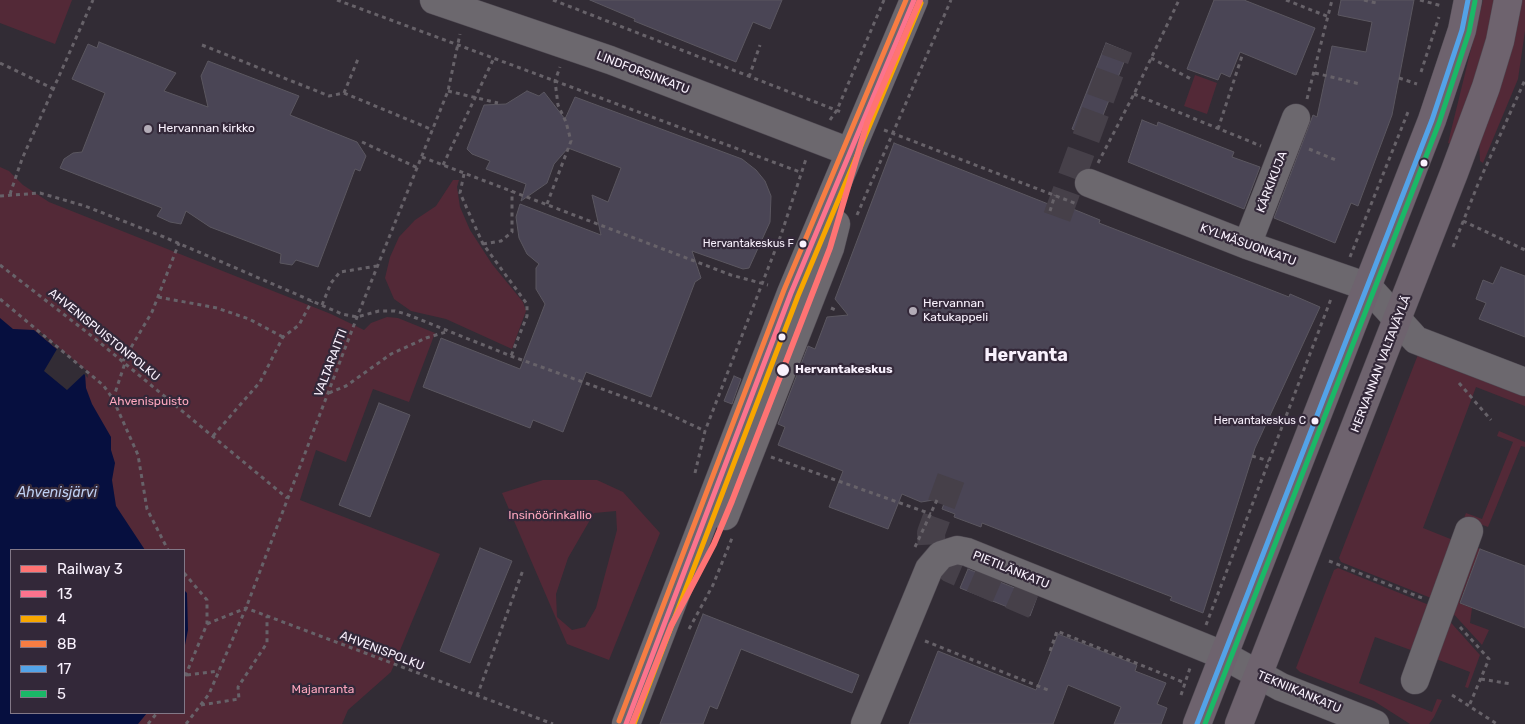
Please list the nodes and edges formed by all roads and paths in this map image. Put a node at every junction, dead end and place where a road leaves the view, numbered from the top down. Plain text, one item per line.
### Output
1 (93, 0) edge
2 (337, 0) edge
3 (434, 0) edge
4 (553, 0) edge
5 (884, 0) edge
6 (914, 0) edge
7 (951, 0) edge
8 (1179, 0) edge
9 (1286, 0) edge
10 (1332, 0) edge
11 (1364, 0) edge
12 (1420, 0) edge
13 (1443, 0) edge
14 (1468, 0) edge
15 (1508, 0) edge
16 (1376, 3) dead end
17 (1442, 6) junction
18 (468, 11) junction
19 (1329, 16) junction
20 (202, 44) dead end
21 (457, 45) junction
22 (760, 45) dead end
23 (1242, 56) dead end
24 (494, 58) junction
25 (1152, 58) junction
26 (358, 59) dead end
27 (0, 63) edge
28 (1315, 73) junction
29 (749, 76) junction
30 (1400, 78) dead end
31 (1193, 80) dead end
32 (1525, 80) edge
33 (555, 81) junction
34 (1360, 84) dead end
35 (1417, 84) junction
36 (54, 89) junction
37 (448, 91) junction
38 (1415, 91) dead end
39 (344, 93) junction
40 (1134, 94) junction
41 (475, 97) junction
42 (498, 102) dead end
43 (1410, 105) dead end
44 (837, 110) junction
45 (1218, 129) junction
46 (433, 130) junction
47 (1288, 132) junction
48 (815, 139) junction
49 (362, 142) dead end
50 (850, 152) junction
51 (422, 157) junction
52 (1336, 160) dead end
53 (443, 165) junction
54 (418, 168) junction
55 (800, 172) junction
56 (464, 174) junction
57 (1089, 183) junction
58 (512, 191) junction
59 (10, 194) junction
60 (0, 196) edge
61 (1055, 196) junction
62 (547, 204) junction
63 (1050, 211) dead end
64 (1464, 221) junction
65 (180, 243) junction
66 (483, 244) junction
67 (1247, 245) junction
68 (1525, 250) edge
69 (1450, 255) dead end
70 (0, 266) edge
71 (377, 266) junction
72 (1339, 278) junction
73 (761, 283) junction
74 (1368, 287) junction
75 (791, 293) junction
76 (158, 297) junction
77 (0, 299) edge
78 (312, 301) junction
79 (322, 305) junction
80 (357, 317) junction
81 (1398, 319) junction
82 (449, 331) junction
83 (283, 337) junction
84 (511, 356) junction
85 (124, 362) junction
86 (1525, 382) edge
87 (329, 393) junction
88 (113, 399) junction
89 (705, 431) junction
90 (213, 436) junction
91 (702, 440) dead end
92 (765, 455) dead end
93 (1252, 456) dead end
94 (1269, 461) junction
95 (287, 498) junction
96 (937, 500) dead end
97 (931, 514) junction
98 (1469, 531) dead end
99 (734, 532) dead end
100 (920, 533) dead end
101 (168, 549) edge
102 (523, 570) dead end
103 (185, 573) edge
104 (246, 608) junction
105 (267, 616) junction
106 (207, 624) junction
107 (677, 626) junction
108 (902, 633) junction
109 (1198, 645) junction
110 (1050, 651) dead end
111 (1225, 656) junction
112 (219, 671) junction
113 (187, 675) junction
114 (1260, 676) junction
115 (185, 678) edge
116 (1481, 679) dead end
117 (1415, 680) dead end
118 (1185, 683) junction
119 (1511, 684) dead end
120 (1048, 690) dead end
121 (1452, 695) dead end
122 (477, 696) junction
123 (1180, 699) dead end
124 (201, 705) junction
125 (186, 724) edge
126 (553, 724) edge
127 (626, 724) edge
128 (865, 724) edge
129 (1197, 724) edge
130 (1240, 724) edge
131 (1375, 724) edge
132 (1497, 724) edge

1 - 36 path
2 - 21 path
3 - 18 street, LINDFORSINKATU
4 - 29 path
5 - 44 path
6 - 50 street
7 - 61 path
8 - 25 path
9 - 19 path
10 - 19 path
11 - 16 path
12 - 17 path
13 - 17 path
14 - 74 main road
15 - 81 main road, HERVANNAN VALTAVÄYLÄ
17 - 35 path
18 - 21 path, VALTARAITTI
18 - 48 street, LINDFORSINKATU
19 - 28 path
20 - 39 path
21 - 24 path
21 - 37 path, VALTARAITTI
22 - 29 path
23 - 45 path
24 - 33 path
24 - 41 path
25 - 31 path
25 - 40 path
26 - 39 path
27 - 36 path
28 - 34 path
28 - 47 path
29 - 44 path
30 - 35 path
32 - 64 path
33 - 55 path
33 - 62 path
35 - 38 path
36 - 59 path
37 - 41 path
37 - 46 path, VALTARAITTI
39 - 46 path
40 - 45 path
40 - 57 path
41 - 42 path
41 - 53 path
43 - 72 path
44 - 48 path
45 - 47 path
46 - 51 path, VALTARAITTI
47 - 52 path
47 - 67 street, KÄRKIKUJA
48 - 50 street, LINDFORSINKATU
48 - 55 path
49 - 54 path
50 - 75 street
50 - 107 street
51 - 53 path
51 - 54 path, VALTARAITTI
53 - 56 path
54 - 71 path, VALTARAITTI
55 - 73 path
56 - 58 path
56 - 66 path
57 - 61 path
57 - 67 street, KYLMÄSUONKATU
58 - 62 path
58 - 66 path
59 - 60 path
59 - 65 path
61 - 63 path
62 - 73 path
64 - 68 path
64 - 69 path
65 - 76 path
65 - 78 path
66 - 84 path
67 - 72 street, KYLMÄSUONKATU
70 - 85 path, AHVENISPUISTONPOLKU
71 - 79 path
71 - 80 path, VALTARAITTI
72 - 74 street, KYLMÄSUONKATU
72 - 94 path
73 - 75 path
73 - 89 path
74 - 81 street, KYLMÄSUONKATU
74 - 111 main road
75 - 107 street
76 - 83 path
76 - 85 path
77 - 88 path
78 - 79 path
78 - 83 path
79 - 80 path
80 - 82 path
80 - 87 path, VALTARAITTI
81 - 86 street, KYLMÄSUONKATU
81 - 114 main road, HERVANNAN VALTAVÄYLÄ
82 - 84 path
82 - 87 path
83 - 90 path
84 - 89 path
85 - 88 path
85 - 90 path, AHVENISPUISTONPOLKU
87 - 95 path, VALTARAITTI
88 - 101 path
89 - 91 path
90 - 95 path, AHVENISPUISTONPOLKU
92 - 97 path
93 - 94 path
94 - 109 path
95 - 104 path, VALTARAITTI
96 - 97 path
97 - 100 path
98 - 117 street
99 - 107 path
102 - 122 path
103 - 106 path
104 - 105 path, AHVENISPOLKU
104 - 106 path
104 - 112 path, VALTARAITTI
105 - 122 path, AHVENISPOLKU
105 - 124 path
106 - 113 path
107 - 127 street
108 - 109 street, PIETILÄNKATU
108 - 120 path
108 - 128 street, PIETILÄNKATU
109 - 111 street, PIETILÄNKATU
109 - 118 path
110 - 118 path
111 - 114 street, TEKNIIKANKATU
111 - 129 main road
112 - 113 path
112 - 124 path, VALTARAITTI
113 - 115 path
114 - 130 main road, HERVANNAN VALTAVÄYLÄ
114 - 131 street, TEKNIIKANKATU
116 - 119 path
118 - 123 path
121 - 132 path
122 - 126 path, AHVENISPOLKU
124 - 125 path, VALTARAITTI

